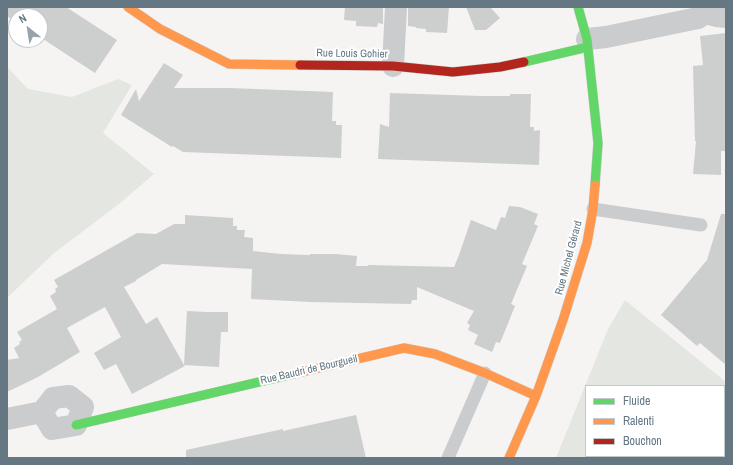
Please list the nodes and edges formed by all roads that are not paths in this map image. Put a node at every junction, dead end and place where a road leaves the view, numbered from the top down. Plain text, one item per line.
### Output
1 (128, 7) edge
2 (396, 7) edge
3 (578, 7) edge
4 (712, 13) edge
5 (587, 43) junction
6 (393, 66) junction
7 (593, 209) junction
8 (701, 225) dead end
9 (485, 373) junction
10 (536, 396) junction
11 (42, 412) junction
12 (7, 419) edge
13 (76, 425) junction
14 (448, 458) edge
15 (509, 458) edge

1 - 6 street, Rue Louis Gohier
2 - 6 street
3 - 5 street, Rue Michel Gérard
4 - 5 street
5 - 6 street, Rue Louis Gohier
5 - 7 street, Rue Michel Gérard
7 - 8 lane
7 - 10 street, Rue Michel Gérard
9 - 10 street, Rue Baudri de Bourgueil
9 - 13 street, Rue Baudri de Bourgueil
9 - 14 lane
10 - 15 street, Rue Michel Gérard
11 - 12 street
11 - 13 street
11 - 13 street

